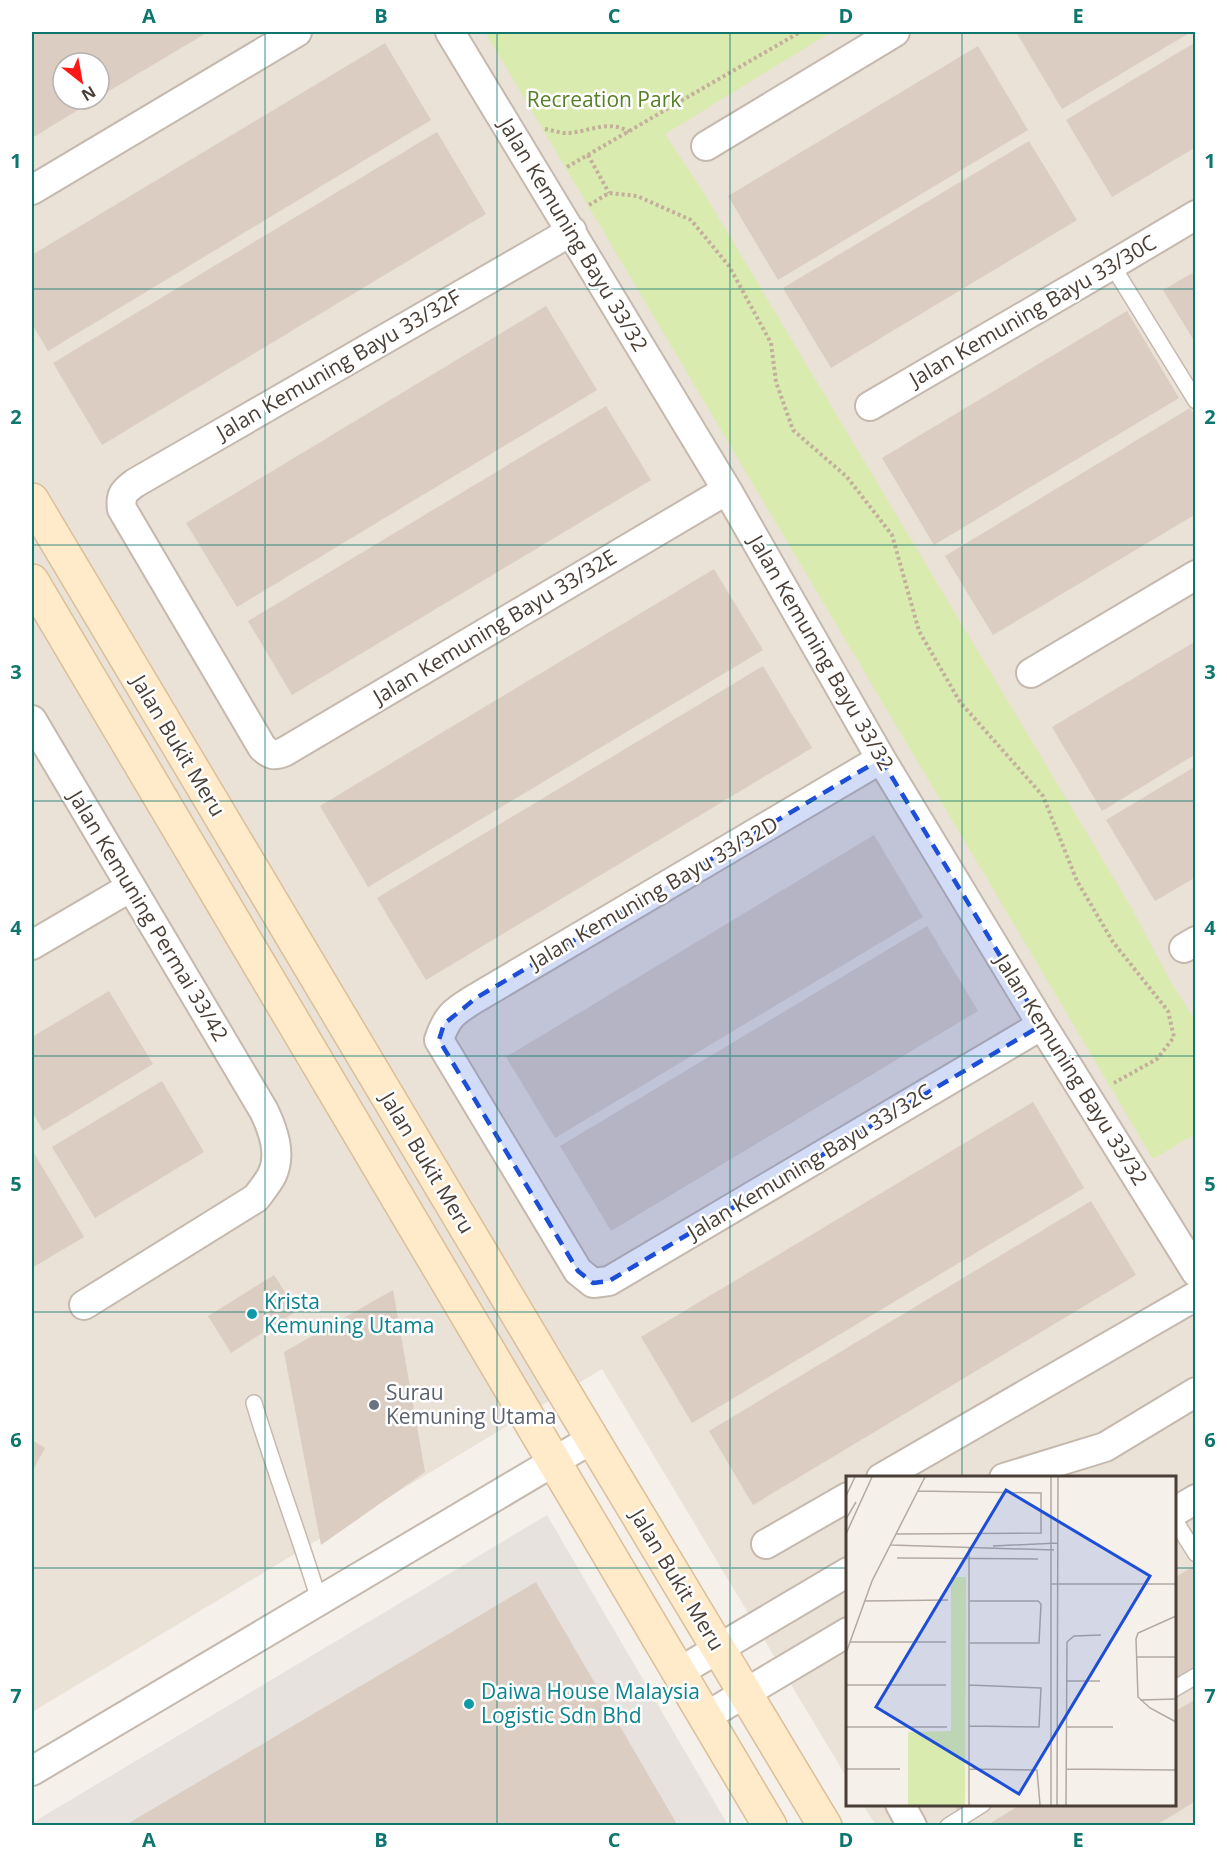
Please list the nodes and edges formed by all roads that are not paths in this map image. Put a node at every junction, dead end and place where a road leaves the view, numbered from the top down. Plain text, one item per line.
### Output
1 (297, 32) edge
2 (450, 32) edge
3 (895, 32) edge
4 (706, 146) dead end
5 (32, 190) edge
6 (1196, 214) edge
7 (568, 225) junction
8 (1112, 265) junction
9 (1196, 401) edge
10 (870, 406) dead end
11 (727, 490) junction
12 (32, 500) edge
13 (1196, 575) edge
14 (32, 581) edge
15 (1031, 673) dead end
16 (32, 720) edge
17 (262, 747) joint
18 (881, 759) junction
19 (131, 887) junction
20 (32, 945) edge
21 (1042, 1025) junction
22 (578, 1271) joint
23 (1196, 1272) edge
24 (1196, 1296) edge
25 (84, 1305) dead end
26 (1196, 1392) edge
27 (254, 1404) dead end
28 (592, 1439) junction
29 (1105, 1447) junction
30 (553, 1462) junction
31 (884, 1476) edge
32 (1011, 1476) edge
33 (1079, 1476) edge
34 (846, 1498) edge
35 (1196, 1499) edge
36 (1176, 1511) edge
37 (1176, 1522) edge
38 (766, 1544) dead end
39 (1196, 1554) edge
40 (846, 1573) edge
41 (319, 1600) junction
42 (846, 1633) edge
43 (720, 1650) junction
44 (679, 1672) junction
45 (1196, 1676) edge
46 (1176, 1688) edge
47 (744, 1692) junction
48 (705, 1717) junction
49 (32, 1771) edge
50 (901, 1806) edge
51 (980, 1806) edge
52 (770, 1826) edge
53 (825, 1826) edge
54 (912, 1826) edge
55 (948, 1826) edge

1 - 5 street
2 - 7 street, Jalan Kemuning Bayu 33/32
3 - 4 street
6 - 8 street, Jalan Kemuning Bayu 33/30C
7 - 11 street, Jalan Kemuning Bayu 33/32
7 - 17 street, Jalan Kemuning Bayu 33/32F
8 - 9 lane
8 - 10 street, Jalan Kemuning Bayu 33/30C
11 - 17 street, Jalan Kemuning Bayu 33/32E
11 - 18 street, Jalan Kemuning Bayu 33/32
12 - 28 main road, Jalan Bukit Meru
13 - 15 street
14 - 30 main road, Jalan Bukit Meru
16 - 19 street, Jalan Kemuning Permai 33/42
18 - 21 street, Jalan Kemuning Bayu 33/32
18 - 22 street, Jalan Kemuning Bayu 33/32D
19 - 20 street
19 - 25 street, Jalan Kemuning Permai 33/42
21 - 22 street, Jalan Kemuning Bayu 33/32C
21 - 23 street, Jalan Kemuning Bayu 33/32
24 - 31 street
26 - 29 street
27 - 41 lane
28 - 30 street
28 - 43 main road, Jalan Bukit Meru
29 - 32 street
29 - 33 street
30 - 41 street
30 - 44 main road, Jalan Bukit Meru
34 - 38 street
35 - 36 street
37 - 39 lane
40 - 43 street
41 - 49 street
42 - 47 street
43 - 44 street
43 - 47 main road, Jalan Bukit Meru
44 - 48 main road, Jalan Bukit Meru
45 - 46 lane
47 - 48 street
47 - 53 main road, Jalan Bukit Meru
48 - 52 main road, Jalan Bukit Meru
50 - 54 street
51 - 55 lane

